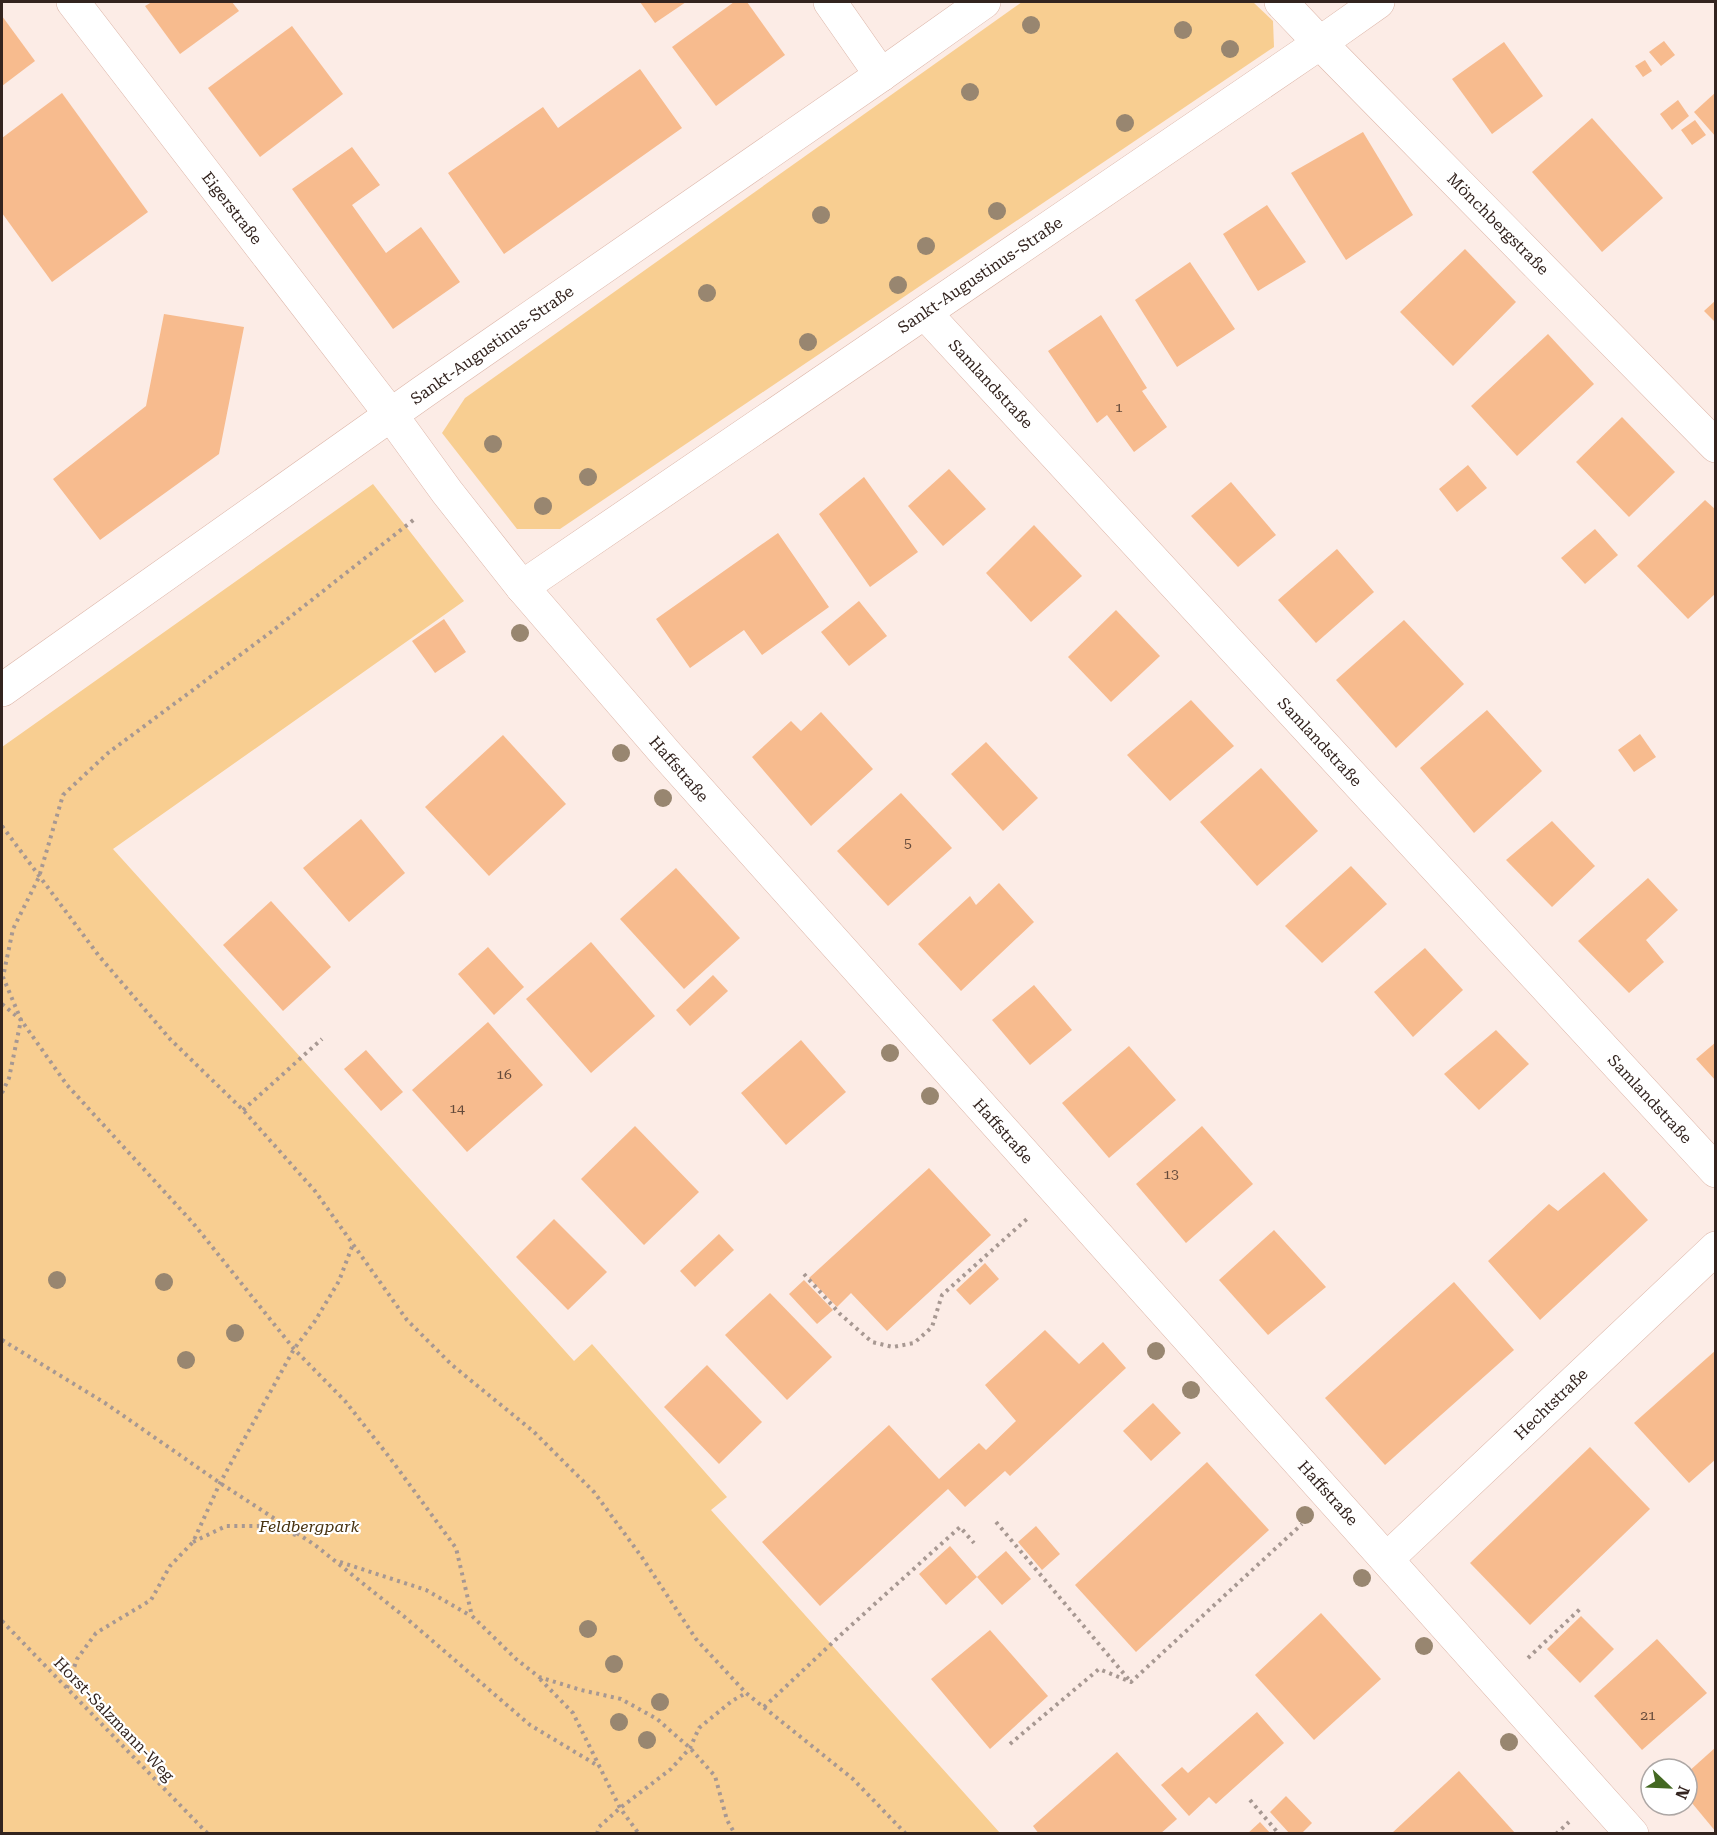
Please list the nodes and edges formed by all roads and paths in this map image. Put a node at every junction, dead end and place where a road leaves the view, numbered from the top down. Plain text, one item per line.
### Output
1 (73, 2) edge
2 (830, 2) edge
3 (984, 2) edge
4 (1281, 2) edge
5 (1378, 2) edge
6 (1320, 43) junction
7 (881, 75) junction
8 (925, 313) junction
9 (391, 415) junction
10 (1716, 446) edge
11 (418, 517) dead end
12 (522, 587) junction
13 (2, 690) edge
14 (2, 826) edge
15 (39, 877) junction
16 (2, 1004) edge
17 (21, 1020) junction
18 (322, 1039) dead end
19 (2, 1094) edge
20 (243, 1110) junction
21 (1716, 1171) edge
22 (1058, 1192) junction
23 (353, 1244) junction
24 (1716, 1248) edge
25 (804, 1274) dead end
26 (2, 1340) edge
27 (294, 1349) junction
28 (220, 1483) junction
29 (1332, 1497) junction
30 (996, 1522) dead end
31 (303, 1537) junction
32 (193, 1542) junction
33 (974, 1543) dead end
34 (1387, 1559) junction
35 (335, 1561) junction
36 (1580, 1609) dead end
37 (472, 1616) junction
38 (2, 1621) edge
39 (538, 1677) junction
40 (1131, 1682) junction
41 (1499, 1685) junction
42 (67, 1688) junction
43 (746, 1693) junction
44 (764, 1707) junction
45 (1010, 1744) dead end
46 (690, 1748) junction
47 (600, 1767) junction
48 (1250, 1800) dead end
49 (620, 1808) junction
50 (208, 1833) edge
51 (597, 1833) edge
52 (639, 1833) edge
53 (735, 1833) edge
54 (906, 1833) edge
55 (1280, 1833) edge
56 (1632, 1833) edge

1 - 9 street, Eigerstraße
2 - 7 street
3 - 7 street, Sankt-Augustinus-Straße
4 - 6 street, Mönchbergstraße
5 - 6 street, Sankt-Augustinus-Straße
6 - 8 street, Sankt-Augustinus-Straße
6 - 10 street, Mönchbergstraße
7 - 9 street, Sankt-Augustinus-Straße
8 - 12 street, Sankt-Augustinus-Straße
8 - 21 street, Samlandstraße
9 - 12 street, Haffstraße
9 - 13 street, Sankt-Augustinus-Straße
11 - 15 path
12 - 22 street, Haffstraße
14 - 15 path
15 - 17 path
15 - 20 path
16 - 17 path
17 - 19 path
17 - 27 path
18 - 20 path
20 - 23 path
22 - 25 path
22 - 29 street, Haffstraße
23 - 27 path
23 - 43 path
24 - 34 street, Hechtstraße
26 - 28 path
27 - 28 path
27 - 37 path
28 - 31 path
28 - 32 path
29 - 34 street, Haffstraße
29 - 40 path
30 - 40 path
31 - 32 path
31 - 35 path
32 - 42 path
33 - 44 path
34 - 41 street, Haffstraße
35 - 37 path
35 - 47 path
36 - 41 path
37 - 39 path
38 - 42 path, Horst-Salzmann-Weg
39 - 46 path
39 - 47 path
40 - 45 path
41 - 56 street, Haffstraße
42 - 50 path, Horst-Salzmann-Weg
43 - 44 path
43 - 46 path
44 - 54 path
46 - 49 path
46 - 53 path
47 - 49 path
48 - 55 path
49 - 51 path
49 - 52 path

